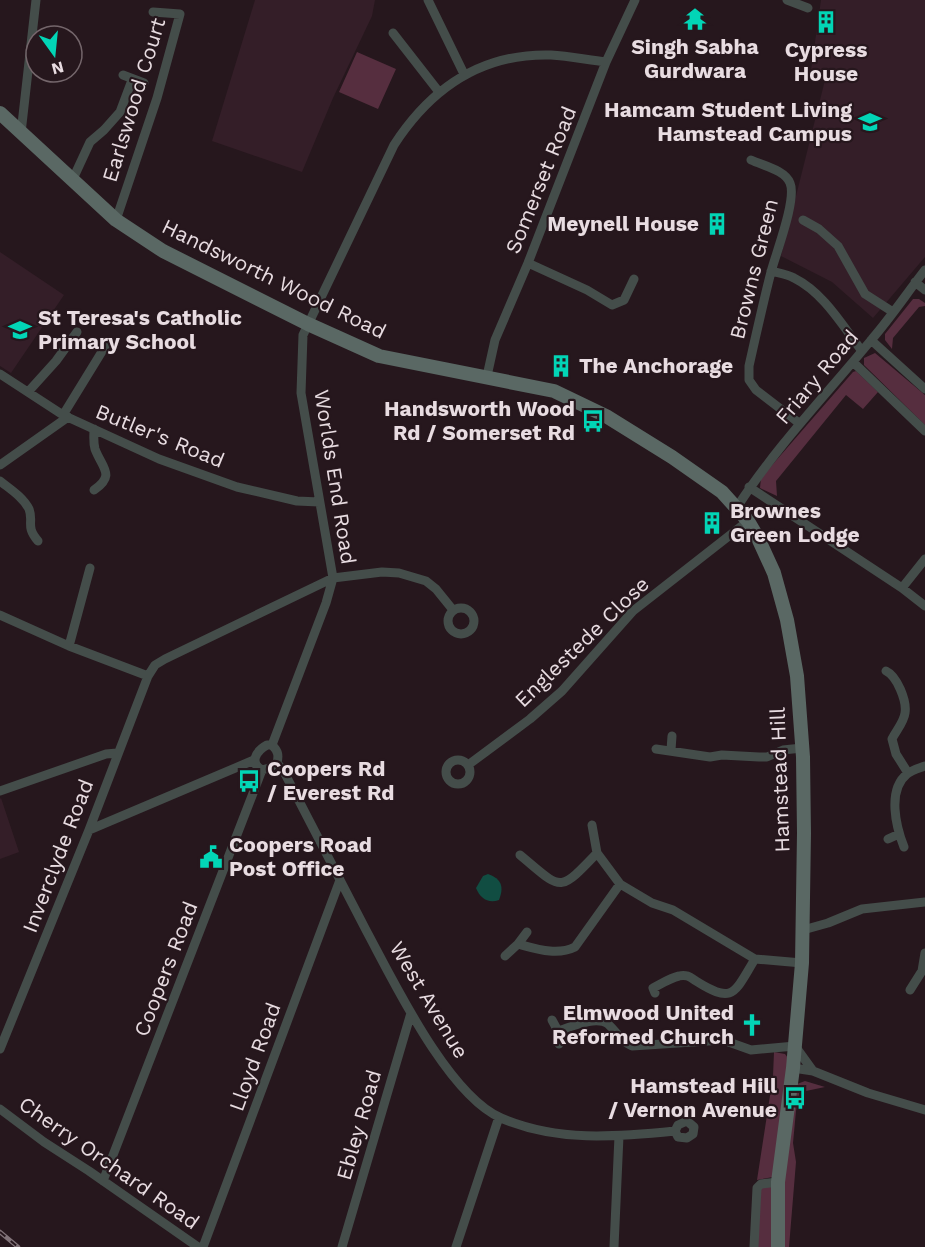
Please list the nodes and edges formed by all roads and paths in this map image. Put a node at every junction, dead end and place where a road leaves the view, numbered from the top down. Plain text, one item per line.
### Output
1 (36, 0) edge
2 (428, 0) edge
3 (635, 0) edge
4 (787, 0) edge
5 (808, 8) dead end
6 (153, 12) dead end
7 (393, 33) dead end
8 (606, 62) junction
9 (464, 74) junction
10 (123, 75) dead end
11 (132, 80) junction
12 (144, 84) dead end
13 (439, 92) junction
14 (0, 113) edge
15 (21, 133) junction
16 (752, 160) dead end
17 (72, 181) junction
18 (116, 220) junction
19 (803, 220) dead end
20 (528, 263) junction
21 (771, 270) junction
22 (925, 270) edge
23 (634, 279) dead end
24 (915, 282) junction
25 (925, 290) edge
26 (893, 312) junction
27 (308, 324) junction
28 (77, 332) dead end
29 (872, 340) junction
30 (106, 345) dead end
31 (862, 351) junction
32 (853, 362) junction
33 (0, 374) edge
34 (487, 376) junction
35 (925, 389) edge
36 (28, 392) junction
37 (65, 416) junction
38 (799, 423) junction
39 (94, 429) junction
40 (925, 431) edge
41 (0, 465) edge
42 (0, 481) edge
43 (749, 488) junction
44 (94, 490) dead end
45 (319, 502) junction
46 (737, 507) junction
47 (748, 521) junction
48 (38, 541) dead end
49 (925, 559) edge
50 (90, 568) dead end
51 (333, 578) junction
52 (312, 588) junction
53 (902, 588) junction
54 (326, 603) junction
55 (925, 606) edge
56 (453, 610) dead end
57 (0, 615) edge
58 (69, 646) junction
59 (886, 671) dead end
60 (148, 676) junction
61 (672, 736) dead end
62 (272, 744) junction
63 (802, 748) junction
64 (656, 749) dead end
65 (671, 750) junction
66 (117, 753) junction
67 (254, 760) junction
68 (277, 763) junction
69 (468, 765) dead end
70 (925, 766) edge
71 (262, 770) junction
72 (908, 773) junction
73 (0, 791) edge
74 (592, 825) dead end
75 (88, 830) junction
76 (899, 834) junction
77 (888, 839) dead end
78 (904, 847) dead end
79 (597, 854) junction
80 (520, 855) dead end
81 (340, 880) junction
82 (620, 884) junction
83 (925, 902) edge
84 (803, 930) junction
85 (527, 932) dead end
86 (518, 944) junction
87 (925, 953) edge
88 (505, 956) dead end
89 (755, 959) junction
90 (802, 963) junction
91 (910, 990) dead end
92 (655, 993) dead end
93 (411, 1013) junction
94 (552, 1020) dead end
95 (558, 1031) junction
96 (559, 1044) dead end
97 (795, 1046) junction
98 (0, 1049) edge
99 (793, 1068) junction
100 (813, 1071) junction
101 (0, 1109) edge
102 (925, 1110) edge
103 (499, 1117) junction
104 (675, 1131) dead end
105 (619, 1136) junction
106 (103, 1181) junction
107 (778, 1182) junction
108 (198, 1247) edge
109 (203, 1247) edge
110 (342, 1247) edge
111 (456, 1247) edge
112 (614, 1247) edge
113 (754, 1247) edge
114 (778, 1247) edge

1 - 15 street
2 - 9 street
3 - 8 street, Somerset Road
4 - 5 street
6 - 18 street, Earlswood Court
7 - 13 street
8 - 9 street, Worlds End Road
8 - 20 street, Somerset Road
9 - 13 street, Worlds End Road
10 - 11 street
11 - 12 street
11 - 17 street
13 - 27 street, Worlds End Road
14 - 15 main road, Handsworth Wood Road
15 - 17 main road, Handsworth Wood Road
16 - 21 street, Browns Green
17 - 18 main road, Handsworth Wood Road
18 - 27 main road, Handsworth Wood Road
19 - 26 street
20 - 23 street
20 - 34 street, Somerset Road
21 - 31 street
21 - 38 street, Browns Green
22 - 24 street, Friary Road
24 - 25 street
24 - 26 street, Friary Road
26 - 29 street, Friary Road
27 - 34 main road, Handsworth Wood Road
27 - 45 street, Worlds End Road
28 - 36 street
29 - 31 street, Friary Road
29 - 35 street
30 - 37 street
31 - 32 street, Friary Road
32 - 38 street, Friary Road
32 - 40 street
33 - 36 street, Butler's Road
34 - 46 main road, Handsworth Wood Road
36 - 37 street, Butler's Road
37 - 39 street, Butler's Road
37 - 41 street
38 - 43 street, Friary Road
39 - 44 street
39 - 45 street, Butler's Road
42 - 48 street
43 - 46 street, Friary Road
43 - 53 street
45 - 51 street, Worlds End Road
46 - 47 main road, Handsworth Wood Road
47 - 63 main road, Hamstead Hill
47 - 69 street, Englestede Close
49 - 53 street
50 - 58 street
51 - 52 street, Worlds End Road
51 - 54 street
51 - 56 street
52 - 54 street
52 - 60 street, Worlds End Road
53 - 55 street
54 - 62 street
57 - 58 street
58 - 60 street
59 - 72 street
60 - 66 street, Inverclyde Road
61 - 65 street
62 - 67 street
62 - 68 street
63 - 65 street
63 - 84 main road, Hamstead Hill
64 - 65 street
66 - 73 street
66 - 75 street, Inverclyde Road
67 - 71 street
67 - 75 street
68 - 71 street
68 - 81 street, West Avenue
70 - 72 street
71 - 106 street, Coopers Road
72 - 76 street
74 - 79 street
75 - 98 street, Inverclyde Road
76 - 77 street
76 - 78 street
79 - 80 street
79 - 82 street
81 - 93 street, West Avenue
81 - 109 street, Lloyd Road
82 - 86 street
82 - 89 street
83 - 84 street
84 - 90 main road, Hamstead Hill
85 - 86 street
86 - 88 street
87 - 91 street
89 - 90 street
89 - 92 street
90 - 97 main road, Hamstead Hill
93 - 103 street, West Avenue
93 - 110 street, Ebley Road
94 - 95 street
95 - 96 street
95 - 97 street
97 - 99 main road, Hamstead Hill
97 - 100 street
99 - 100 street
99 - 107 main road, Hamstead Hill
100 - 102 street
101 - 106 street, Cherry Orchard Road
103 - 105 street, West Avenue
103 - 111 street
104 - 105 street, West Avenue
105 - 112 street
106 - 108 street, Cherry Orchard Road
107 - 113 street
107 - 114 main road, Hamstead Hill

